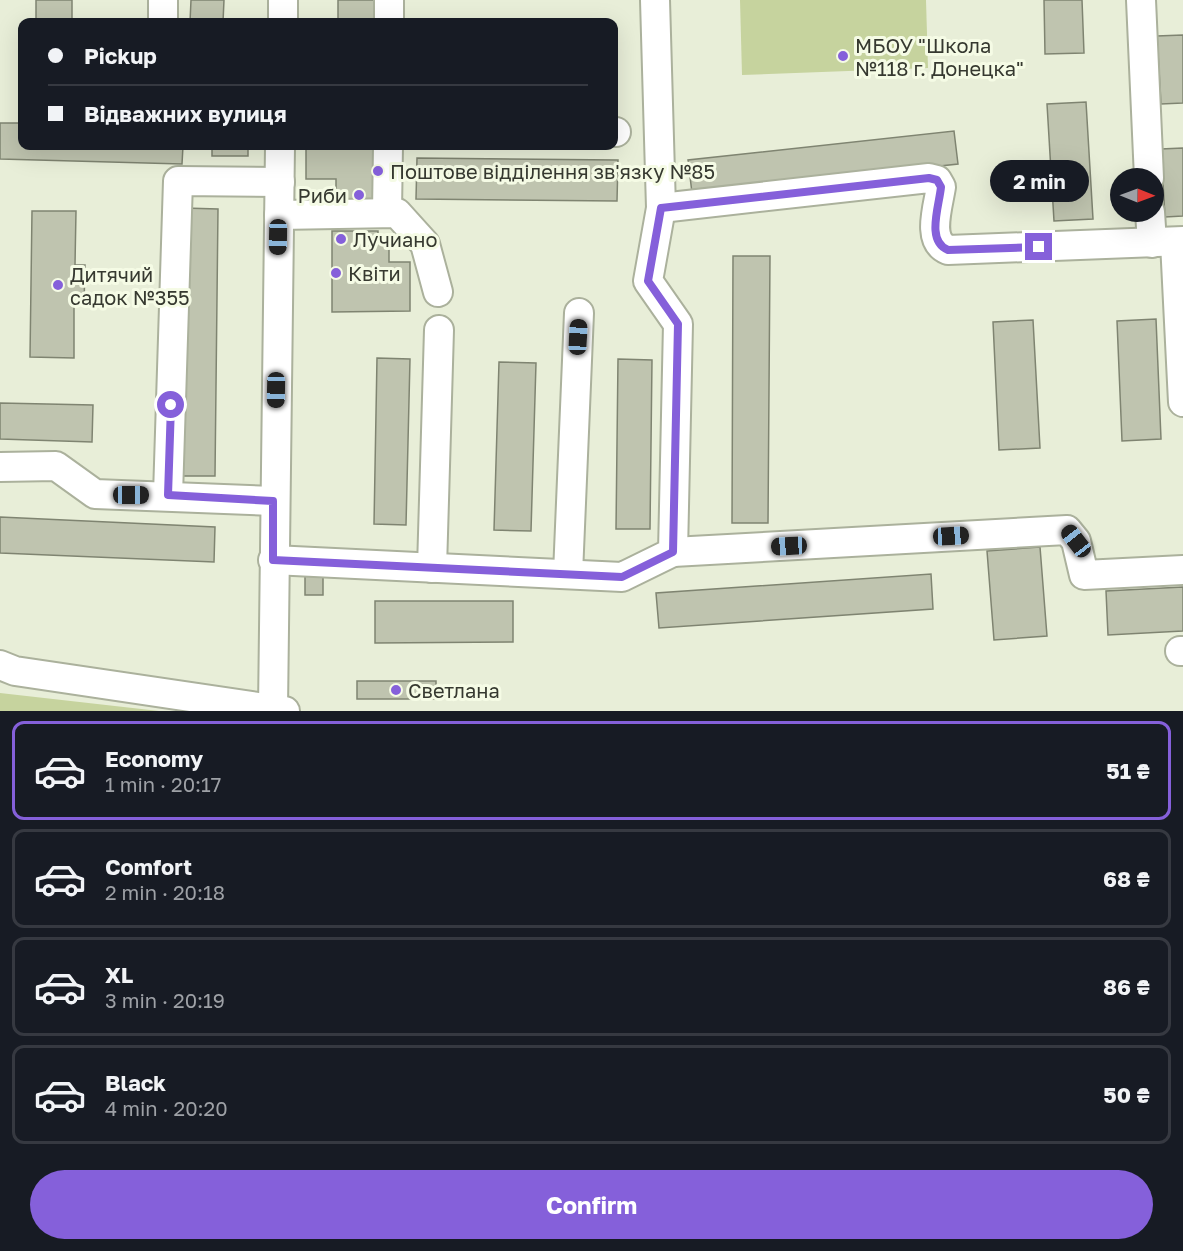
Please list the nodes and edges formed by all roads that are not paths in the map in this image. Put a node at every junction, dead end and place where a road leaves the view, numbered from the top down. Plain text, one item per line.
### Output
1 (163, 0) edge
2 (283, 0) edge
3 (389, 0) edge
4 (655, 0) edge
5 (1141, 0) edge
6 (163, 18) edge
7 (283, 18) edge
8 (389, 18) edge
9 (280, 150) edge
10 (388, 150) edge
11 (1149, 168) edge
12 (280, 182) junction
13 (661, 208) junction
14 (387, 211) junction
15 (279, 215) junction
16 (1157, 222) edge
17 (1170, 242) edge
18 (438, 292) dead end
19 (579, 313) dead end
20 (438, 330) dead end
21 (1183, 402) edge
22 (0, 467) edge
23 (168, 495) junction
24 (273, 501) junction
25 (673, 552) junction
26 (273, 560) junction
27 (432, 568) junction
28 (1183, 570) edge
29 (568, 574) junction
30 (0, 665) edge
31 (279, 710) edge

1 - 6 street
2 - 7 street
3 - 8 street
4 - 13 street
5 - 11 street
9 - 12 street
10 - 14 street
12 - 15 street
12 - 23 street
13 - 17 street
13 - 25 street
14 - 15 street
14 - 18 street
15 - 24 street
16 - 17 street
17 - 21 street
19 - 29 street
20 - 27 street
22 - 23 street
23 - 24 street
24 - 26 street
25 - 28 street
25 - 29 street
26 - 27 street
26 - 31 street
27 - 29 street
30 - 31 street

